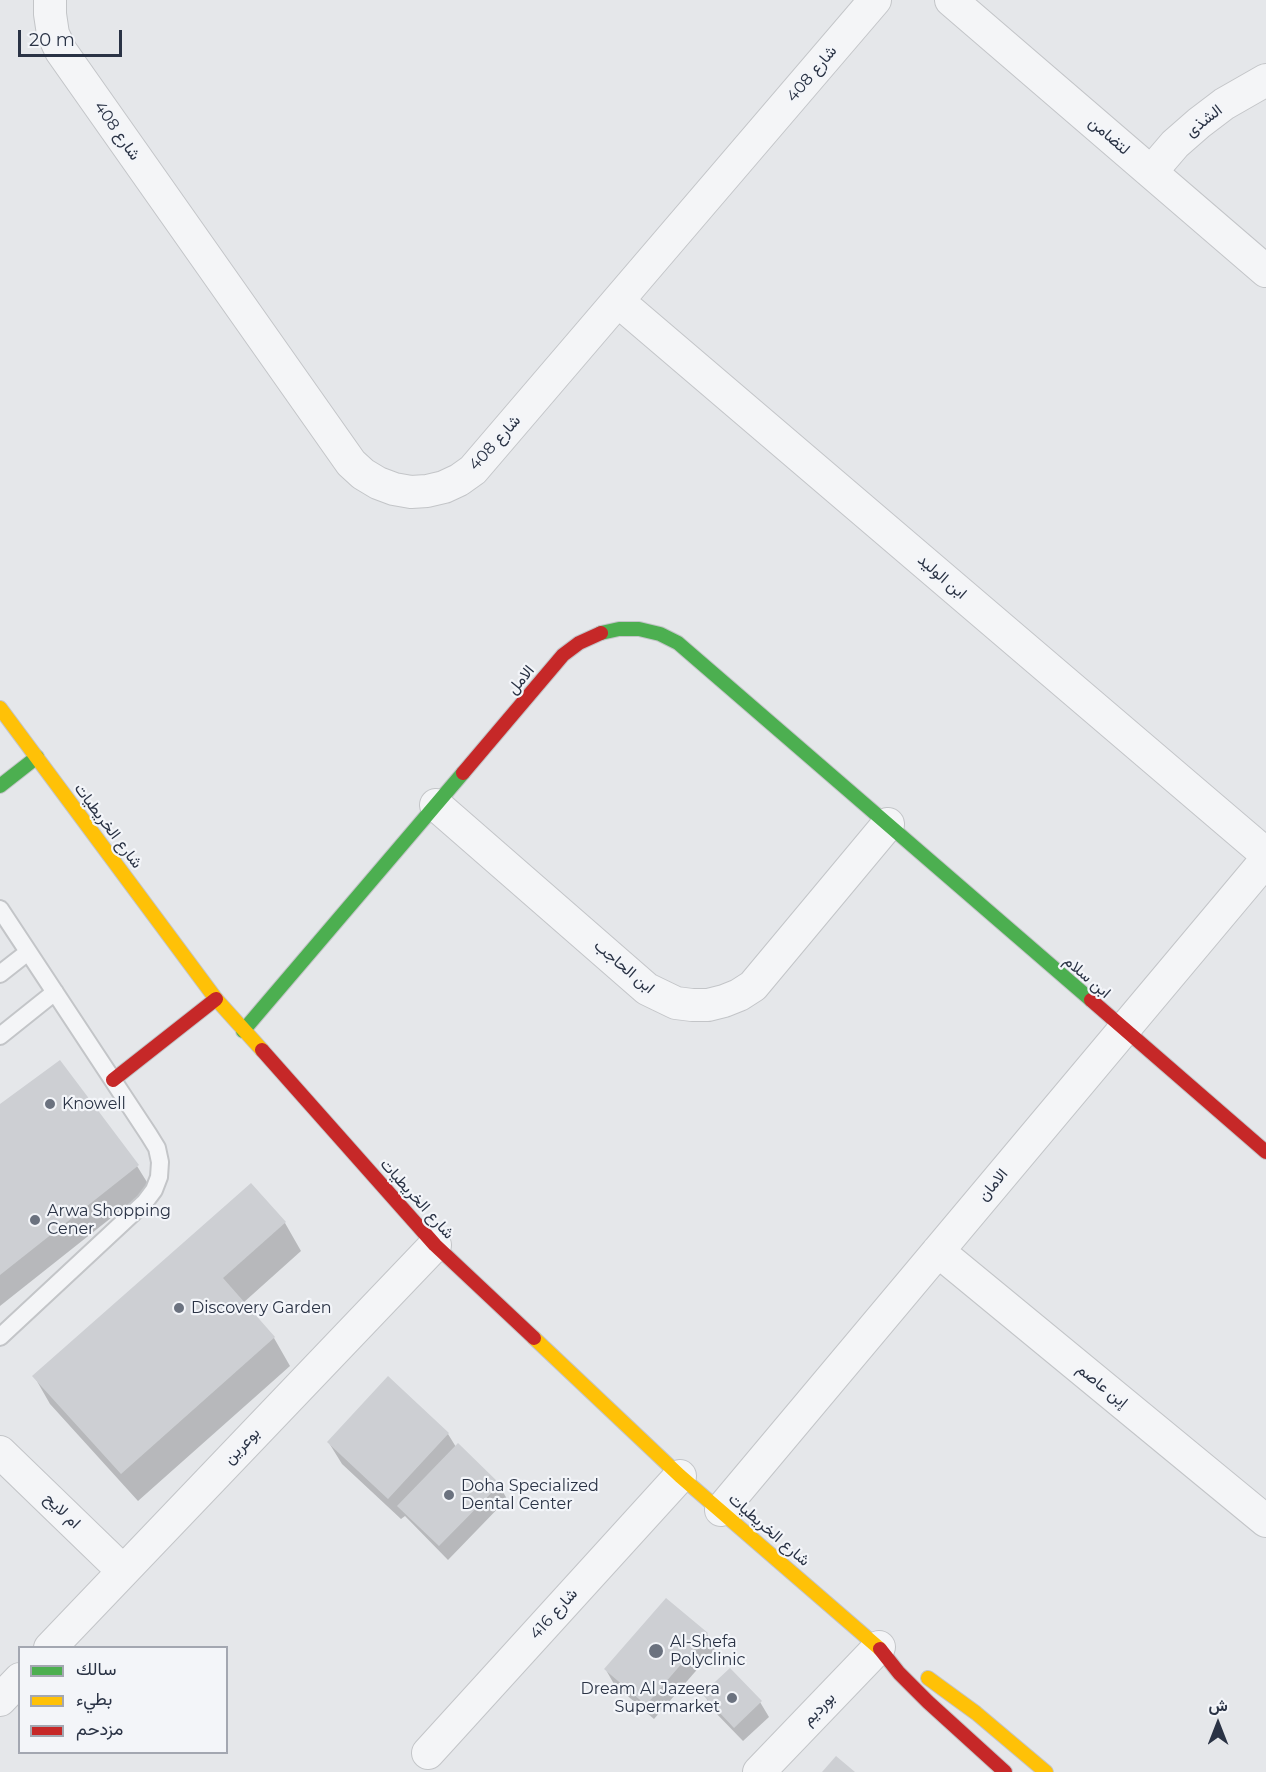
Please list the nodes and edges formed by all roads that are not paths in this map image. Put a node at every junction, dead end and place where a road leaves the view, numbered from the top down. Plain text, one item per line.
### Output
1 (50, 0) edge
2 (875, 0) edge
3 (951, 0) edge
4 (1266, 80) edge
5 (1151, 172) junction
6 (1266, 271) edge
7 (618, 300) junction
8 (0, 708) edge
9 (37, 757) junction
10 (0, 786) edge
11 (436, 804) junction
12 (888, 824) junction
13 (1266, 854) edge
14 (1266, 860) edge
15 (0, 909) edge
16 (28, 952) junction
17 (0, 974) edge
18 (55, 992) junction
19 (216, 999) junction
20 (1123, 1030) junction
21 (243, 1031) junction
22 (0, 1036) edge
23 (113, 1080) junction
24 (1266, 1152) edge
25 (435, 1245) junction
26 (938, 1251) junction
27 (0, 1337) edge
28 (0, 1452) edge
29 (680, 1476) junction
30 (721, 1510) junction
31 (1266, 1521) edge
32 (123, 1571) junction
33 (51, 1646) edge
34 (879, 1647) junction
35 (18, 1681) edge
36 (0, 1700) edge
37 (428, 1753) dead end
38 (759, 1772) edge
39 (1005, 1772) edge
40 (1046, 1772) edge

1 - 7 street, شارع 408
2 - 7 street, شارع 408
3 - 5 street, لتضامن
4 - 5 street, الشذى
5 - 6 street, لتضامن
7 - 13 street, ابن الوليد
8 - 9 street, شارع الخريطيات
9 - 10 street
9 - 19 street, شارع الخريطيات
11 - 12 street, الامل
11 - 12 street, ابن الحاجب
11 - 21 street, الامل
12 - 20 street, ابن سلام
14 - 20 street, الامان
15 - 16 lane
16 - 17 lane
16 - 18 lane
18 - 22 lane
18 - 23 lane
19 - 21 street, شارع الخريطيات
19 - 23 street
20 - 24 street, ابن سلام
20 - 26 street, الامان
21 - 25 street, شارع الخريطيات
23 - 27 lane
25 - 29 street, شارع الخريطيات
25 - 32 street, بوعرين
26 - 30 street, الامان
26 - 31 street, إبن عاصم
28 - 32 street, ام لايح
29 - 30 street, شارع الخريطيات
29 - 37 street, شارع 416
30 - 34 street, شارع الخريطيات
32 - 33 street, بوعرين
34 - 38 street, بورديم
34 - 39 street, شارع الخريطيات
34 - 40 street, شارع الخريطيات
35 - 36 street

